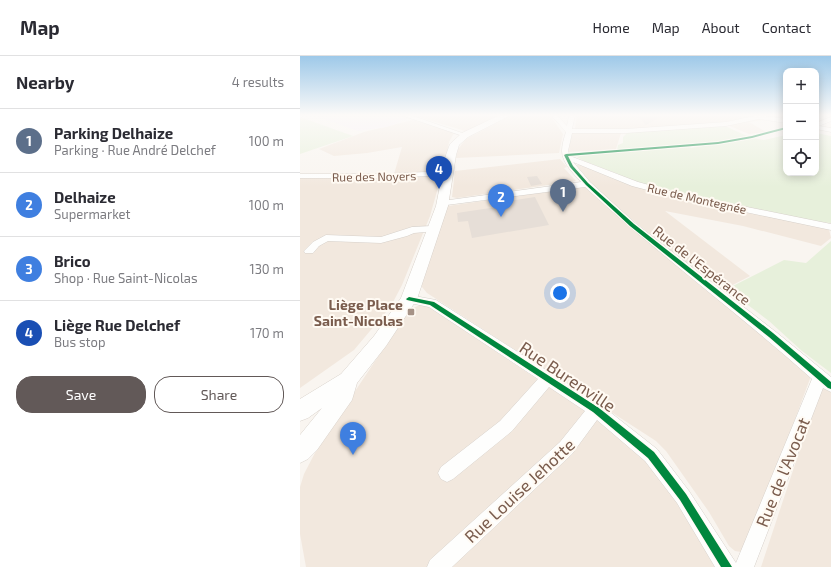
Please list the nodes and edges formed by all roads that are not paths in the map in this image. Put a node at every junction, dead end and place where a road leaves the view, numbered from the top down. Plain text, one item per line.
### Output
1 (461, 139) edge
2 (567, 139) edge
3 (567, 157) junction
4 (448, 172) junction
5 (300, 176) edge
6 (587, 184) junction
7 (442, 204) junction
8 (831, 227) edge
9 (433, 229) junction
10 (309, 251) dead end
11 (409, 299) junction
12 (547, 379) junction
13 (348, 380) junction
14 (825, 382) edge
15 (596, 410) junction
16 (300, 411) edge
17 (300, 451) edge
18 (447, 473) dead end
19 (437, 567) edge
20 (727, 567) edge
21 (744, 567) edge

1 - 4 street
2 - 3 street
3 - 6 street, Rue de l'Espérance
3 - 8 street, Rue de Montegnée
4 - 5 street, Rue des Noyers
4 - 7 street
6 - 7 street
6 - 14 street, Rue de l'Espérance
7 - 9 street
9 - 10 street
9 - 11 street
11 - 12 street, Rue Burenville
11 - 13 street
12 - 15 street, Rue Burenville
12 - 18 street
13 - 16 street
13 - 17 street
14 - 21 street, Rue de l'Avocat
15 - 19 street, Rue Louise Jehotte
15 - 20 street, Rue Burenville

